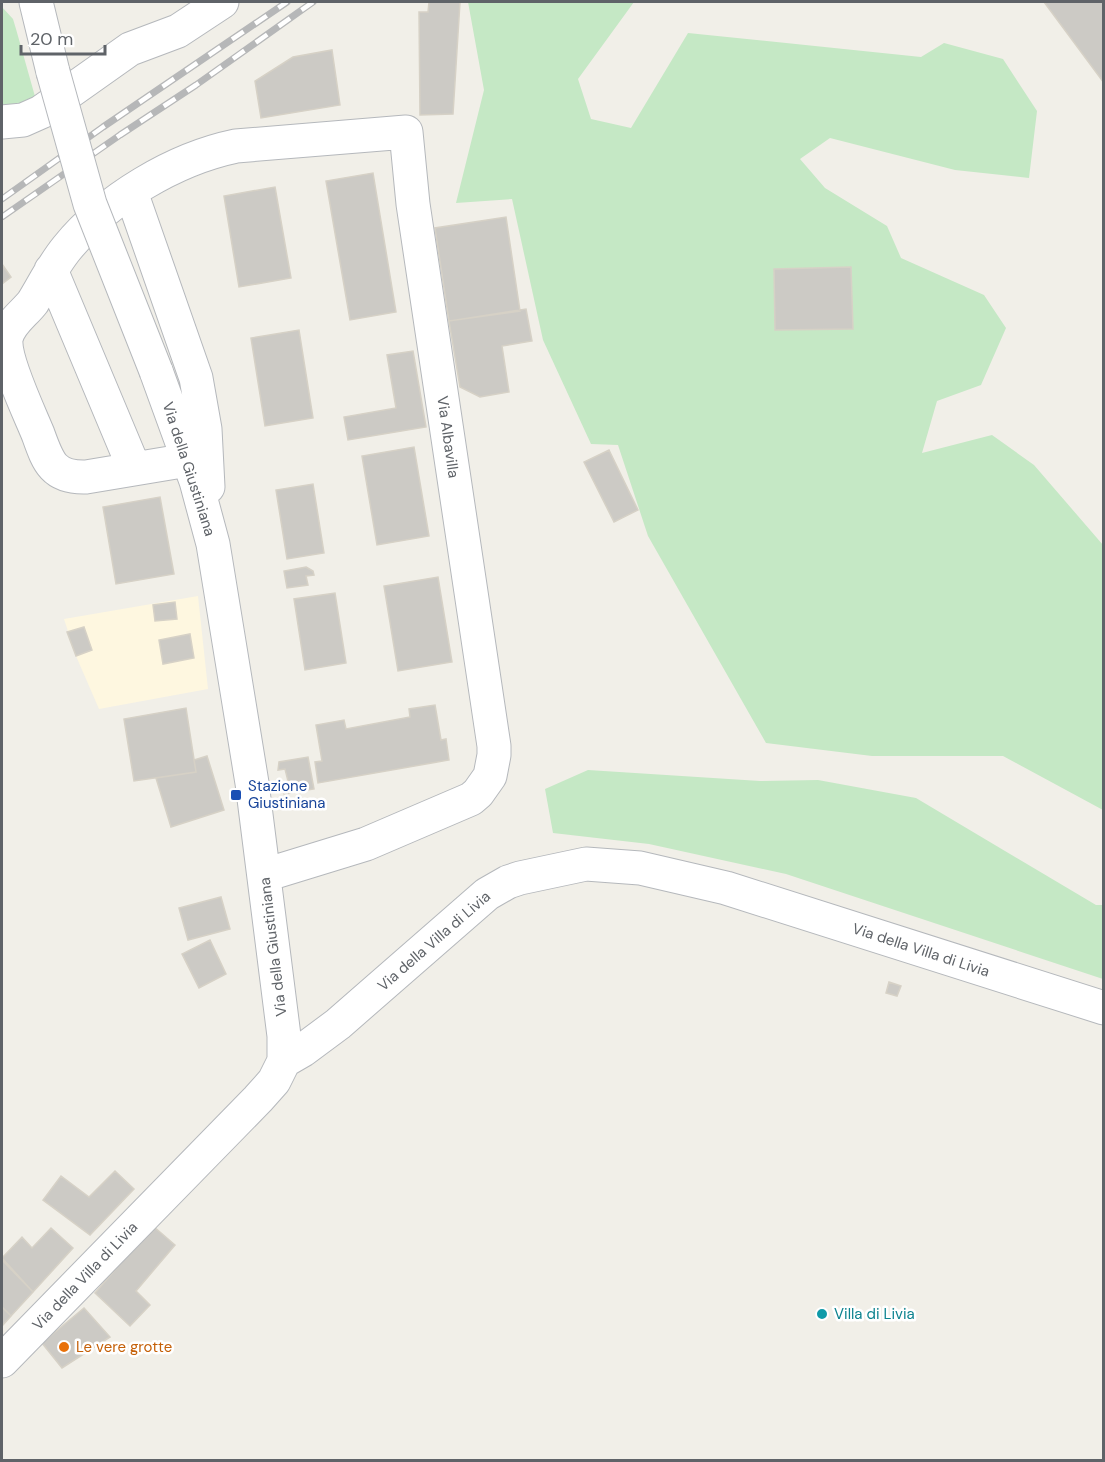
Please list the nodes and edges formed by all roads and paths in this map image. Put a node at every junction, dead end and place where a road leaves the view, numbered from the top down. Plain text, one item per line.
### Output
1 (36, 2) edge
2 (222, 2) edge
3 (2, 123) edge
4 (131, 192) junction
5 (51, 270) junction
6 (188, 460) junction
7 (135, 468) junction
8 (207, 515) junction
9 (265, 875) junction
10 (1104, 1008) edge
11 (284, 1061) junction
12 (2, 1361) edge

1 - 6 street, Via della Giustiniana, bridge
2 - 3 street
4 - 5 street
4 - 8 street
4 - 9 street, Via Albavilla
5 - 7 street
5 - 7 street
6 - 7 street
6 - 8 street, Via della Giustiniana
8 - 9 street, Via della Giustiniana
9 - 11 street, Via della Giustiniana
10 - 11 street, Via della Villa di Livia
11 - 12 street, Via della Villa di Livia

